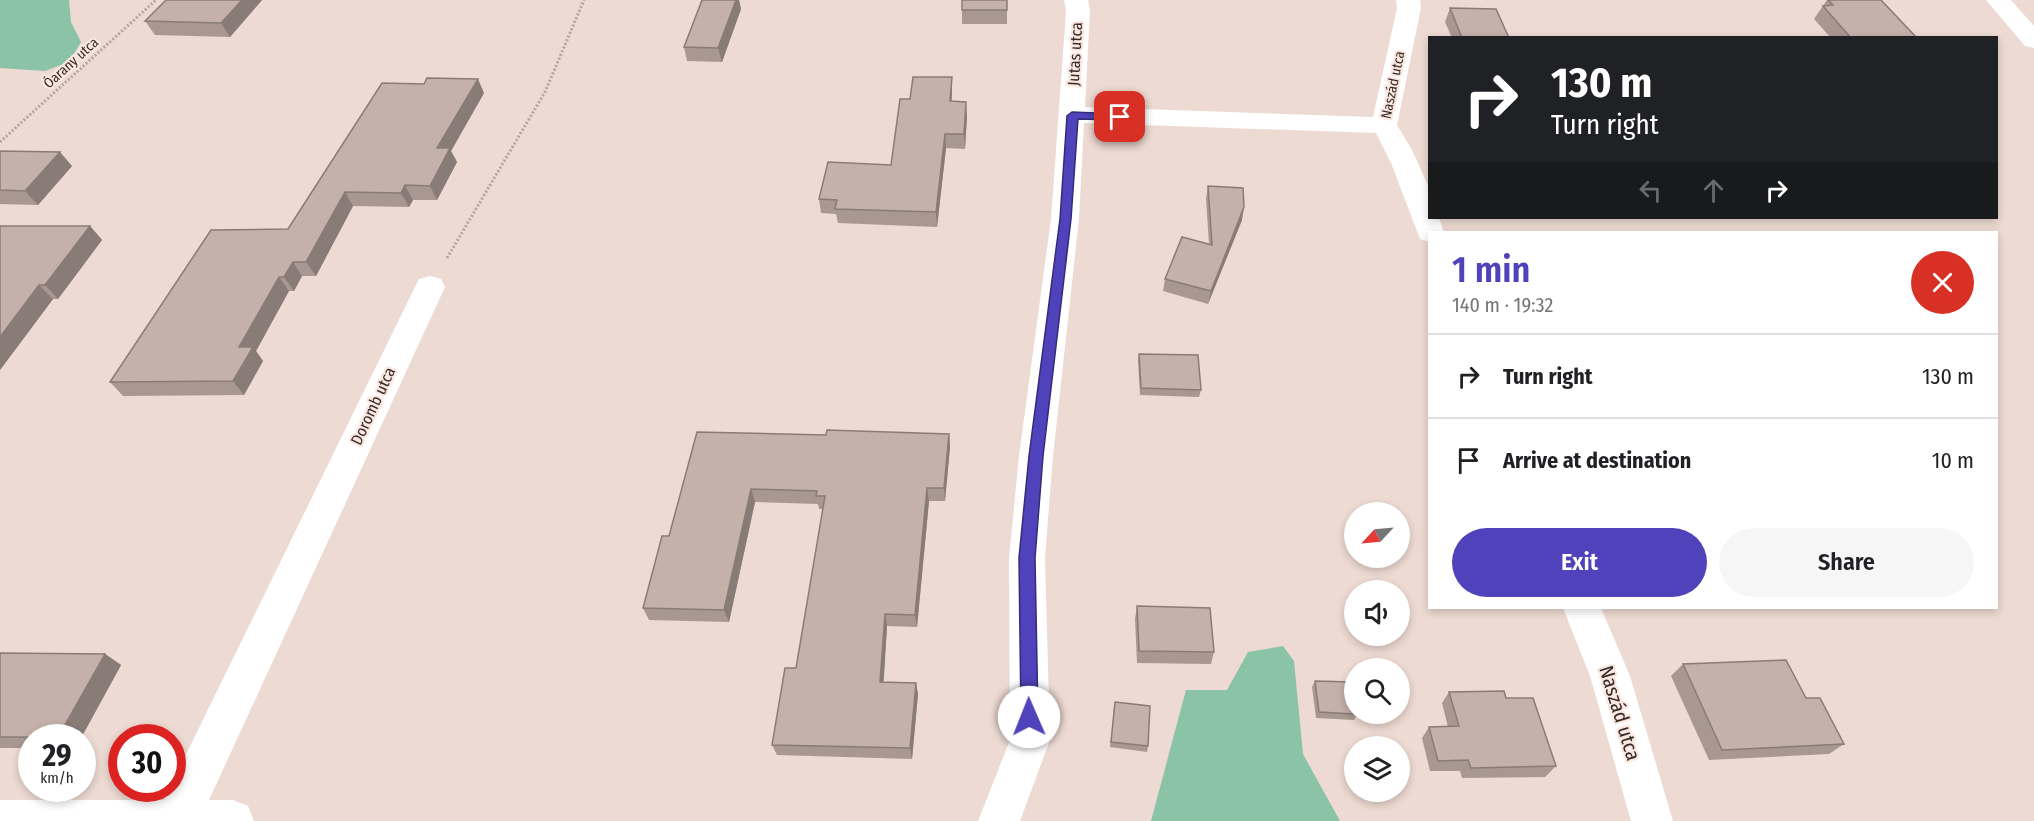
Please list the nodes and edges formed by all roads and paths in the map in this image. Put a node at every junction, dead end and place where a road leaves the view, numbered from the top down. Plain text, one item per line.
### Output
1 (156, 0) edge
2 (584, 0) edge
3 (1077, 0) edge
4 (1408, 0) edge
5 (1998, 0) edge
6 (2034, 41) edge
7 (1072, 116) junction
8 (1384, 125) junction
9 (0, 142) edge
10 (1430, 231) edge
11 (430, 287) joint
12 (1582, 609) edge
13 (177, 820) edge
14 (0, 821) edge
15 (233, 821) edge
16 (999, 821) edge
17 (1652, 821) edge

1 - 9 path, Óarany utca
2 - 11 path
3 - 7 street, Jutas utca
4 - 8 street, Naszád utca
5 - 6 street
7 - 8 street
7 - 16 street, Jutas utca
8 - 10 street, Naszád utca
11 - 13 street, Doromb utca
12 - 17 street, Naszád utca
13 - 14 street
13 - 15 street

